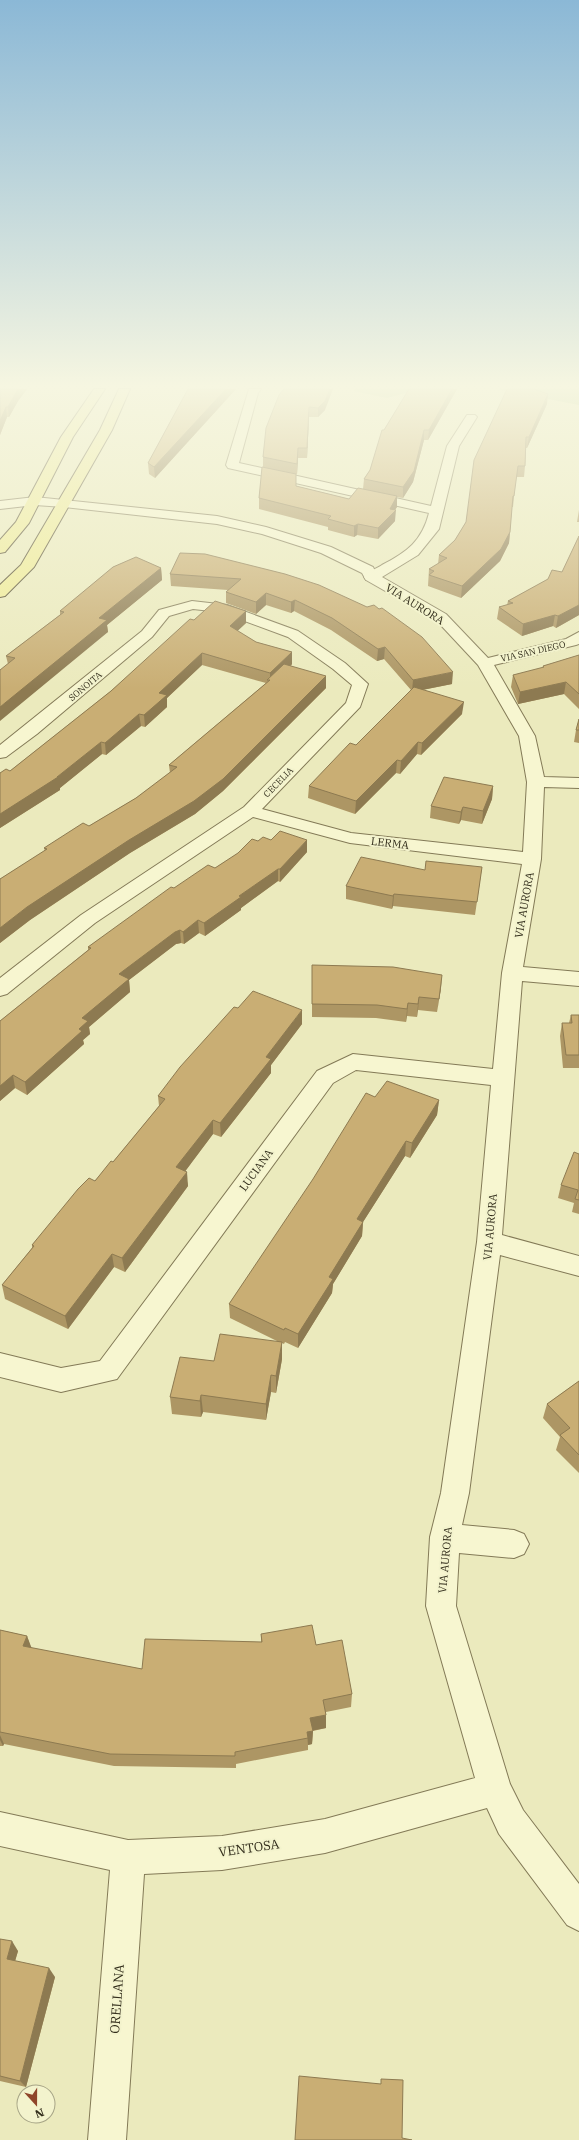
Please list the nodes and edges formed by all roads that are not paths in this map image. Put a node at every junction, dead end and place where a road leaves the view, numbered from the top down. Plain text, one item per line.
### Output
1 (40, 489) edge
2 (72, 489) edge
3 (338, 489) edge
4 (442, 489) edge
5 (0, 505) edge
6 (31, 507) junction
7 (0, 509) edge
8 (61, 509) junction
9 (436, 511) junction
10 (0, 549) edge
11 (371, 577) junction
12 (0, 593) edge
13 (164, 613) joint
14 (579, 637) edge
15 (485, 662) junction
16 (0, 753) edge
17 (536, 782) junction
18 (579, 783) edge
19 (250, 810) junction
20 (532, 859) junction
21 (512, 973) junction
22 (579, 979) edge
23 (0, 989) edge
24 (502, 1078) junction
25 (489, 1242) junction
26 (579, 1266) edge
27 (0, 1365) edge
28 (445, 1537) junction
29 (514, 1544) dead end
30 (495, 1790) junction
31 (0, 1829) edge
32 (128, 1857) junction
33 (579, 1913) edge
34 (107, 2140) edge

1 - 6 main road
2 - 8 main road
3 - 9 street
4 - 9 street
5 - 6 street, VIA AURORA
6 - 7 street, VIA AURORA
6 - 8 street, VIA AURORA
6 - 10 main road
8 - 11 street, VIA AURORA
8 - 11 street, VIA AURORA
8 - 12 main road
9 - 11 street
11 - 15 street, VIA AURORA
13 - 16 street, SONOITA
13 - 19 street, CECELIA
14 - 15 street, VIA SAN DIEGO
15 - 17 street, VIA AURORA
17 - 18 street
17 - 20 street, VIA AURORA
19 - 20 street, LERMA
19 - 23 street, CECELIA
20 - 21 street, VIA AURORA
21 - 22 street
21 - 24 street, VIA AURORA
24 - 25 street, VIA AURORA
24 - 27 street, LUCIANA
25 - 26 street
25 - 28 street, VIA AURORA
28 - 29 street
28 - 30 street, VIA AURORA
30 - 32 street, VENTOSA
30 - 33 street, VIA AURORA
31 - 32 street, VENTOSA
32 - 34 street, ORELLANA

